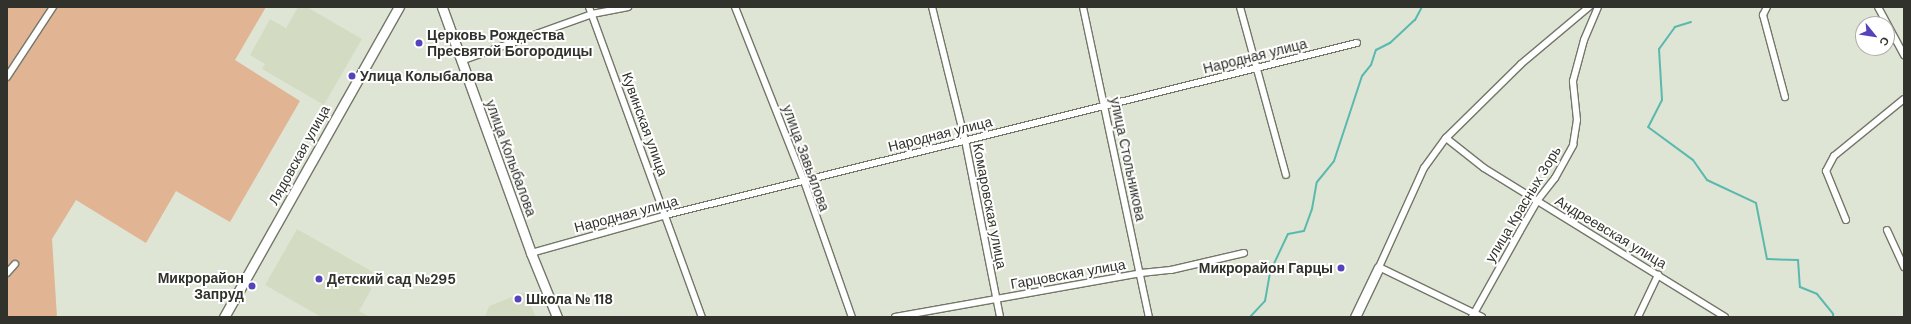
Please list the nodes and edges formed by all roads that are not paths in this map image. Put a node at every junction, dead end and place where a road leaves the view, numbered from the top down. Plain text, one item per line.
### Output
1 (53, 7) edge
2 (399, 7) edge
3 (442, 7) edge
4 (589, 7) edge
5 (628, 7) edge
6 (736, 7) edge
7 (932, 7) edge
8 (1083, 7) edge
9 (1240, 7) edge
10 (1589, 7) edge
11 (1598, 7) edge
12 (1767, 7) edge
13 (1878, 7) edge
14 (592, 14) junction
15 (1357, 43) dead end
16 (1904, 55) edge
17 (461, 61) junction
18 (1257, 67) junction
19 (7, 77) edge
20 (1785, 98) dead end
21 (1904, 99) edge
22 (1104, 105) junction
23 (1446, 138) junction
24 (965, 140) junction
25 (1286, 175) dead end
26 (804, 181) junction
27 (1537, 201) junction
28 (666, 215) junction
29 (1846, 220) dead end
30 (1887, 230) dead end
31 (531, 253) junction
32 (1244, 253) dead end
33 (15, 264) dead end
34 (1379, 267) junction
35 (1904, 267) edge
36 (7, 273) edge
37 (1141, 273) junction
38 (1658, 275) junction
39 (997, 299) junction
40 (1473, 315) edge
41 (224, 317) edge
42 (557, 317) edge
43 (702, 317) edge
44 (852, 317) edge
45 (895, 317) edge
46 (1000, 317) edge
47 (1149, 317) edge
48 (1355, 317) edge
49 (1482, 317) edge
50 (1638, 317) edge
51 (1725, 317) edge

1 - 19 street
2 - 41 street, Лядовская улица
3 - 17 street, улица Колыбалова
4 - 14 street, Кувинская улица
5 - 14 street
6 - 26 street, улица Завьялова
7 - 24 street, Комаровская улица
8 - 22 street, улица Стольникова
9 - 18 street
10 - 23 street
11 - 27 street, улица Красных Зорь
12 - 20 street
13 - 16 street
14 - 17 street
14 - 28 street, Кувинская улица
15 - 18 street, Народная улица
17 - 31 street, улица Колыбалова
18 - 22 street, Народная улица
18 - 25 street
21 - 29 street
22 - 24 street, Народная улица
22 - 37 street, улица Стольникова
23 - 27 street, Андреевская улица
23 - 34 street
24 - 26 street, Народная улица
24 - 39 street, Комаровская улица
26 - 28 street, Народная улица
26 - 44 street, улица Завьялова
27 - 38 street, Андреевская улица
27 - 40 street, улица Красных Зорь
28 - 31 street, Народная улица
28 - 43 street, Кувинская улица
30 - 35 street
31 - 42 street, улица Колыбалова
32 - 37 street, Гарцовская улица
33 - 36 street
34 - 40 street
34 - 48 street
37 - 39 street, Гарцовская улица
37 - 47 street, улица Стольникова
38 - 50 street
38 - 51 street, Андреевская улица
39 - 45 street, Гарцовская улица
39 - 46 street, Комаровская улица
40 - 49 street

